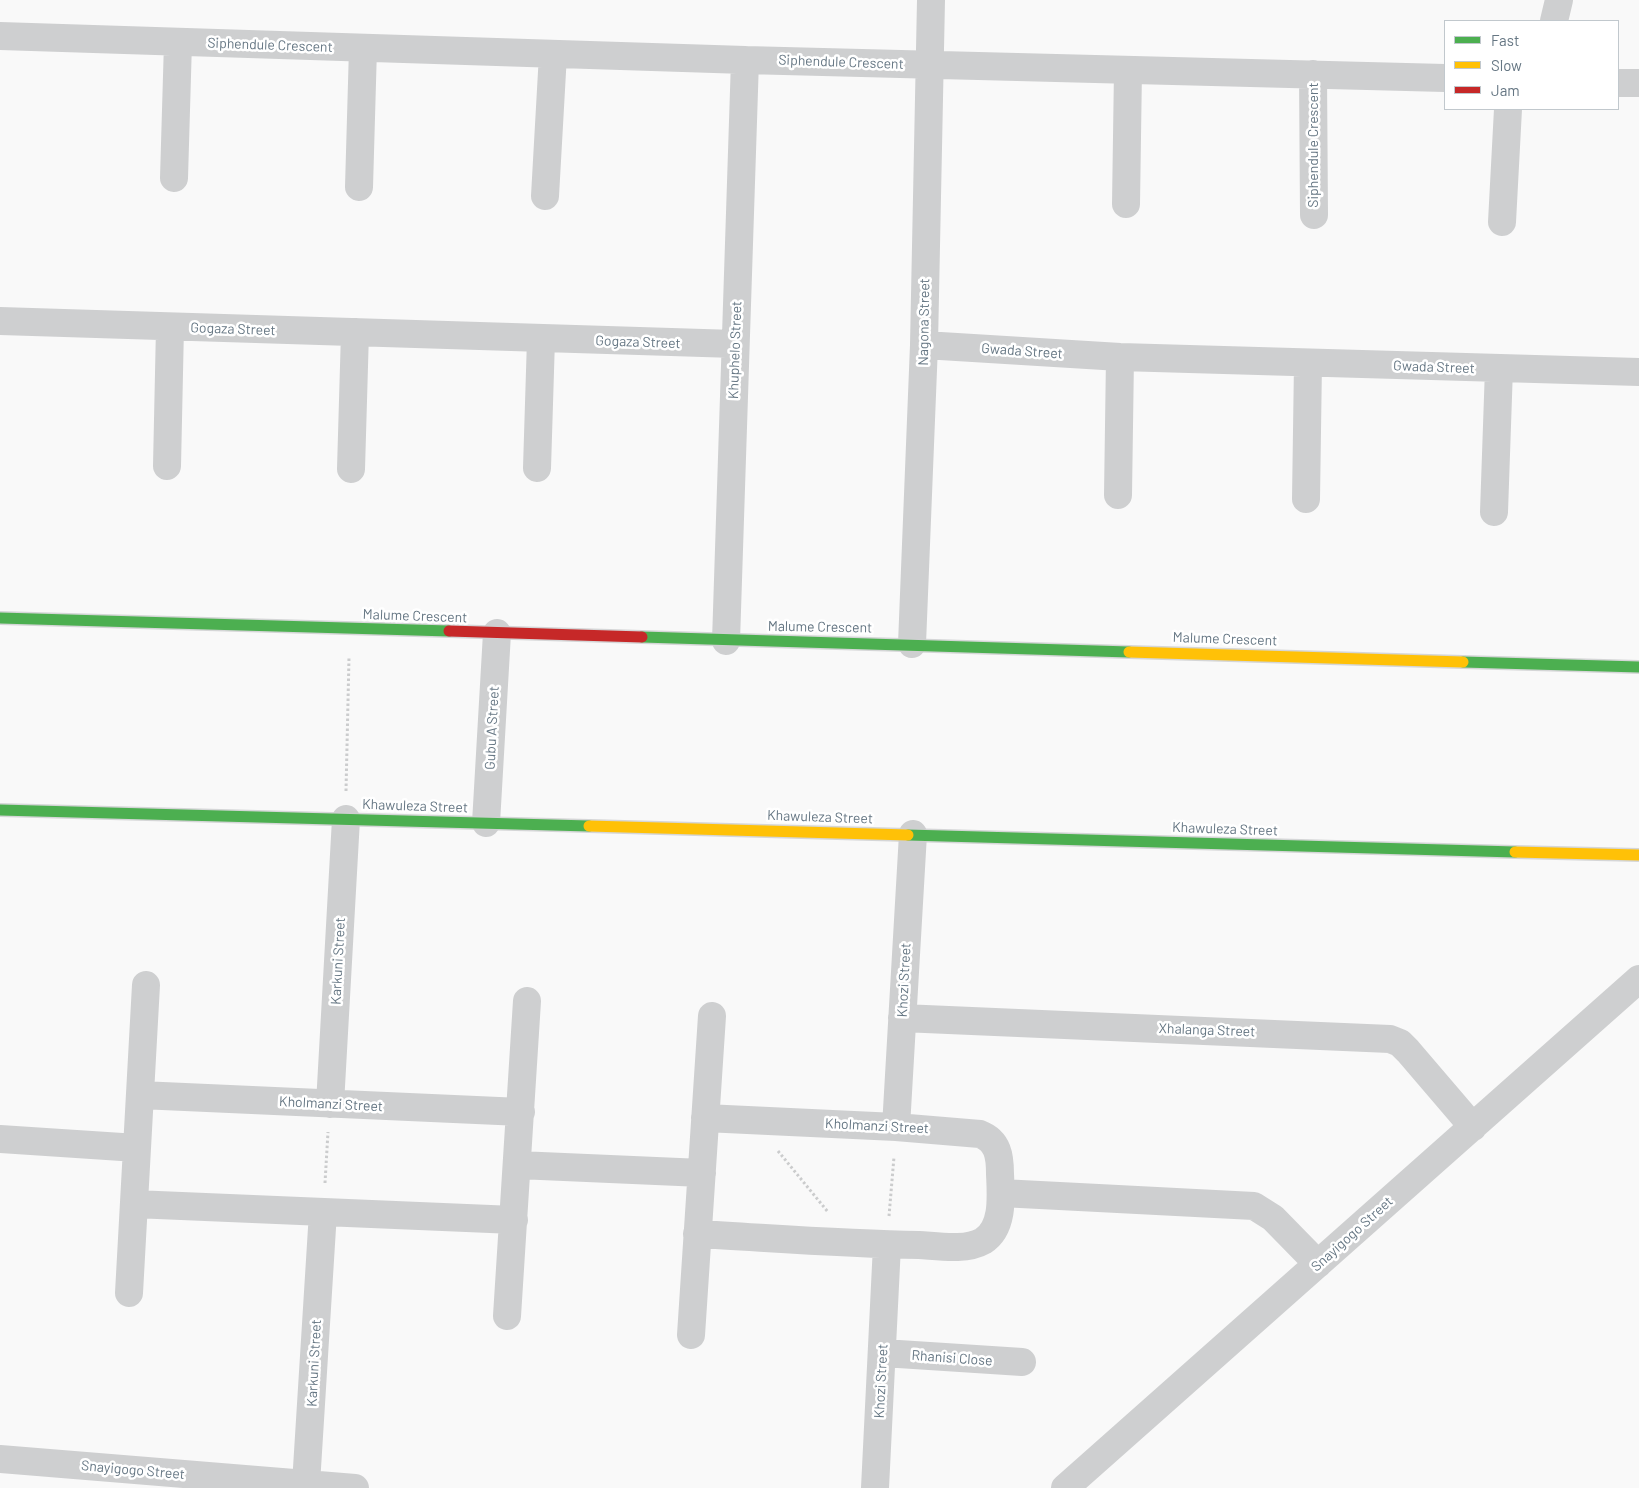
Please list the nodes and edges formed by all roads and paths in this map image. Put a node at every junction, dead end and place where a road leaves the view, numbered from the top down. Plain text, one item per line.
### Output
1 (931, 0) edge
2 (1558, 0) edge
3 (1554, 20) edge
4 (0, 36) edge
5 (178, 42) junction
6 (363, 48) junction
7 (553, 54) junction
8 (745, 60) junction
9 (928, 65) junction
10 (1128, 70) junction
11 (1313, 74) junction
12 (1444, 78) edge
13 (1619, 83) edge
14 (1639, 83) edge
15 (1508, 110) edge
16 (174, 178) dead end
17 (359, 187) dead end
18 (545, 196) dead end
19 (1126, 204) dead end
20 (1314, 215) dead end
21 (1502, 222) dead end
22 (0, 321) edge
23 (170, 327) junction
24 (355, 332) junction
25 (541, 339) junction
26 (735, 344) junction
27 (924, 345) junction
28 (1120, 357) junction
29 (1308, 363) junction
30 (1499, 368) junction
31 (1639, 372) edge
32 (167, 466) dead end
33 (537, 468) dead end
34 (352, 469) dead end
35 (1118, 496) dead end
36 (1306, 499) dead end
37 (1494, 512) dead end
38 (0, 618) edge
39 (349, 629) junction
40 (496, 634) junction
41 (726, 641) junction
42 (912, 644) junction
43 (1639, 667) edge
44 (0, 810) edge
45 (346, 819) junction
46 (486, 823) junction
47 (913, 834) junction
48 (1639, 856) edge
49 (1639, 979) edge
50 (146, 985) dead end
51 (527, 1001) dead end
52 (712, 1016) dead end
53 (902, 1018) junction
54 (140, 1095) junction
55 (330, 1104) junction
56 (521, 1112) junction
57 (705, 1118) junction
58 (754, 1120) junction
59 (896, 1126) junction
60 (1473, 1127) junction
61 (0, 1139) edge
62 (137, 1148) junction
63 (518, 1165) junction
64 (702, 1173) junction
65 (1000, 1193) junction
66 (134, 1204) junction
67 (323, 1212) junction
68 (830, 1215) dead end
69 (514, 1220) junction
70 (698, 1234) junction
71 (887, 1245) junction
72 (1318, 1264) junction
73 (129, 1294) dead end
74 (507, 1316) dead end
75 (691, 1335) dead end
76 (883, 1353) junction
77 (1022, 1362) dead end
78 (0, 1459) edge
79 (306, 1484) junction
80 (355, 1488) edge
81 (875, 1488) edge
82 (1065, 1488) edge

1 - 9 street, Nagona Street
2 - 3 street
4 - 5 street, Siphendule Crescent
5 - 6 street, Siphendule Crescent
5 - 16 street
6 - 7 street, Siphendule Crescent
6 - 17 street
7 - 8 street, Siphendule Crescent
7 - 18 street
8 - 9 street, Siphendule Crescent
8 - 26 street, Khuphelo Street
9 - 10 street, Siphendule Crescent
9 - 27 street, Nagona Street
10 - 11 street, Siphendule Crescent
10 - 19 street
11 - 12 street, Siphendule Crescent
11 - 20 street, Siphendule Crescent
13 - 14 street
15 - 21 street
22 - 23 street, Gogaza Street
23 - 24 street, Gogaza Street
23 - 32 street, Gogaza Street
24 - 25 street, Gogaza Street
24 - 34 street
25 - 26 street, Gogaza Street
25 - 33 street
26 - 41 street, Khuphelo Street
27 - 28 street, Gwada Street
27 - 42 street, Nagona Street
28 - 29 street, Gwada Street
28 - 35 street
29 - 30 street, Gwada Street
29 - 36 street
30 - 31 street, Gwada Street
30 - 37 street
38 - 39 street, Malume Crescent
39 - 40 street, Malume Crescent
39 - 45 path
40 - 41 street, Malume Crescent
40 - 46 street, Gubu A Street
41 - 42 street, Malume Crescent
42 - 43 street, Malume Crescent
44 - 45 street, Khawuleza Street
45 - 46 street, Khawuleza Street
45 - 55 street, Karkuni Street
46 - 47 street, Khawuleza Street
47 - 48 street, Khawuleza Street
47 - 53 street, Khozi Street
49 - 60 street, Snayigogo Street
50 - 54 street
51 - 56 street
52 - 57 street
53 - 59 street, Khozi Street
53 - 60 street, Xhalanga Street
54 - 55 street, Kholmanzi Street
54 - 62 street
55 - 56 street, Kholmanzi Street
55 - 67 path
56 - 63 street
57 - 58 street, Kholmanzi Street
57 - 64 street
58 - 59 street, Kholmanzi Street
58 - 68 path
59 - 65 street, Kholmanzi Street
59 - 71 path
60 - 72 street, Snayigogo Street
61 - 62 street
62 - 66 street
63 - 64 street
63 - 69 street
64 - 70 street
65 - 71 street, Kholmanzi Street
65 - 72 street
66 - 67 street
66 - 73 street
67 - 69 street
67 - 79 street, Karkuni Street
69 - 74 street
70 - 71 street, Kholmanzi Street
70 - 75 street
71 - 76 street, Khozi Street
72 - 82 street, Snayigogo Street
76 - 77 street, Rhanisi Close
76 - 81 street, Khozi Street
78 - 79 street, Snayigogo Street
79 - 80 street, Snayigogo Street

